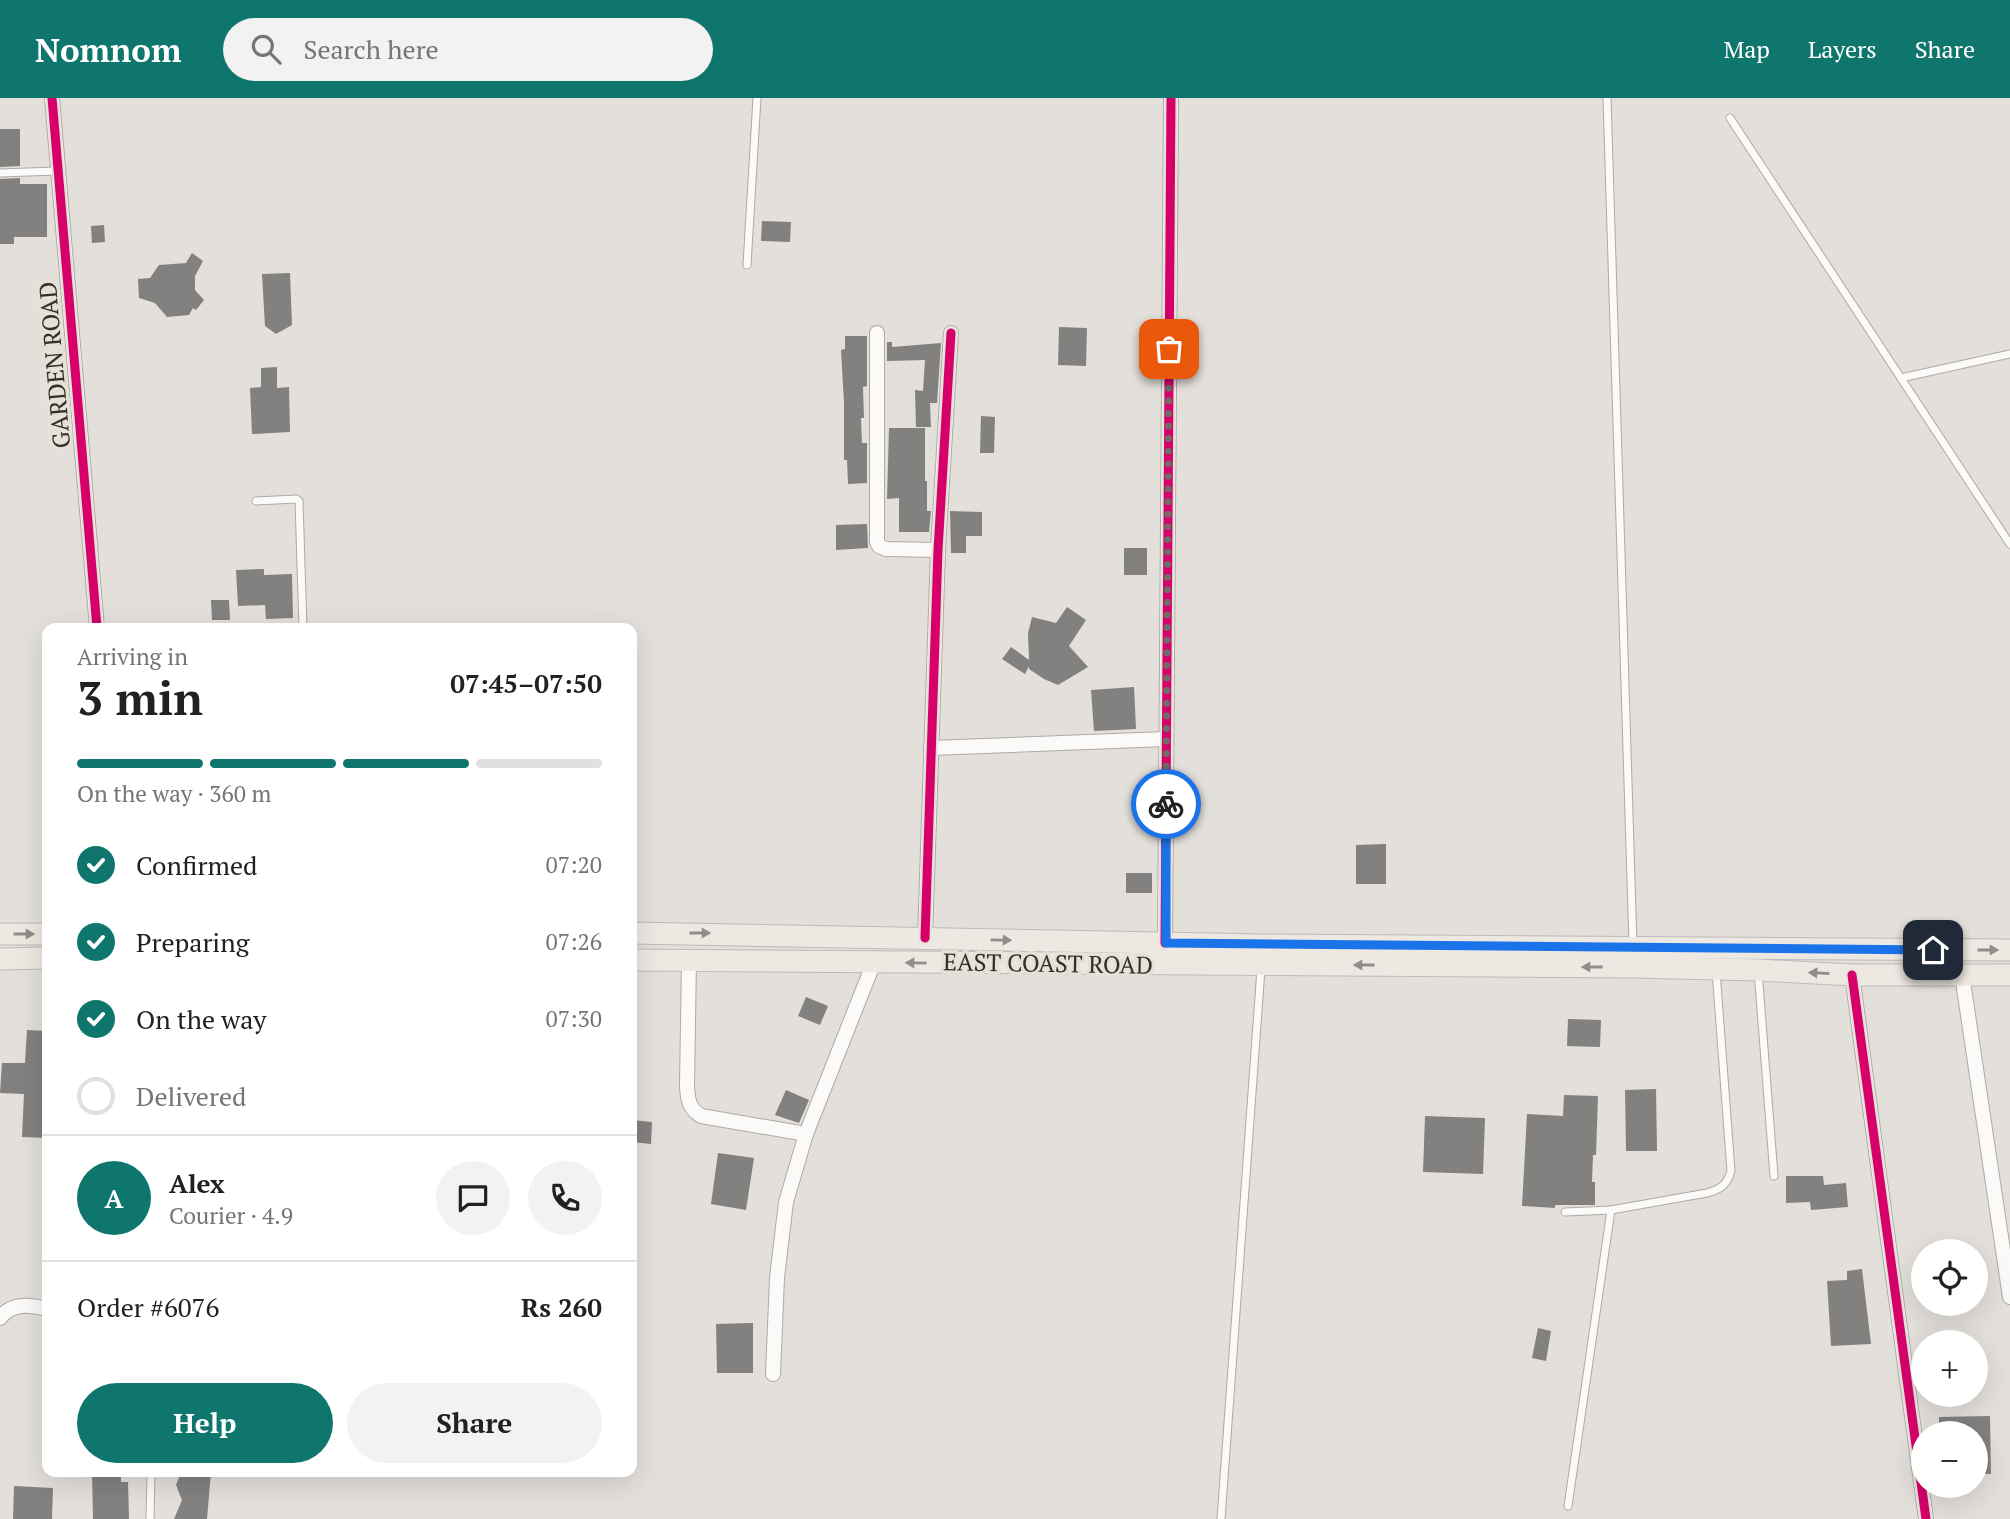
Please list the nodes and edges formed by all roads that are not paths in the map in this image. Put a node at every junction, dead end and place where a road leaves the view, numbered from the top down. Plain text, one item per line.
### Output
1 (52, 98) edge
2 (757, 98) edge
3 (1171, 98) edge
4 (1607, 98) edge
5 (1730, 118) dead end
6 (57, 171) junction
7 (0, 173) edge
8 (747, 265) dead end
9 (877, 333) dead end
10 (951, 333) dead end
11 (2010, 354) edge
12 (1901, 378) junction
13 (256, 501) dead end
14 (2010, 544) edge
15 (938, 550) junction
16 (97, 623) edge
17 (303, 623) edge
18 (1166, 739) junction
19 (931, 748) junction
20 (637, 933) edge
21 (0, 934) edge
22 (42, 934) edge
23 (925, 938) junction
24 (1166, 943) junction
25 (1633, 946) junction
26 (2010, 950) edge
27 (0, 958) edge
28 (42, 958) edge
29 (637, 960) edge
30 (689, 960) junction
31 (874, 962) junction
32 (1261, 964) junction
33 (1716, 969) junction
34 (1758, 970) junction
35 (1852, 975) junction
36 (1962, 975) junction
37 (2010, 975) edge
38 (806, 1134) junction
39 (1774, 1177) dead end
40 (1611, 1210) junction
41 (1565, 1212) dead end
42 (2010, 1297) edge
43 (42, 1308) edge
44 (0, 1318) edge
45 (773, 1374) dead end
46 (151, 1477) edge
47 (1568, 1506) dead end
48 (150, 1519) edge
49 (1221, 1519) edge
50 (1926, 1519) edge

1 - 6 street, GARDEN ROAD
2 - 8 lane
3 - 18 street
4 - 25 lane
5 - 12 lane
6 - 7 lane
6 - 16 street, GARDEN ROAD
9 - 15 street
10 - 15 street
11 - 12 lane
12 - 14 lane
13 - 17 lane
15 - 19 street
18 - 19 street
18 - 24 street
19 - 23 street
20 -> 23 main road, EAST COAST ROAD
21 -> 22 main road
23 -> 24 main road, EAST COAST ROAD
24 - 25 main road, EAST COAST ROAD
25 -> 26 main road, EAST COAST ROAD
27 - 28 main road
29 - 30 main road, EAST COAST ROAD
30 - 31 main road, EAST COAST ROAD
30 - 38 street
32 -> 31 main road, EAST COAST ROAD
31 - 38 street
33 -> 32 main road, EAST COAST ROAD
32 - 49 lane
33 - 34 main road, EAST COAST ROAD
33 - 40 lane
35 -> 34 main road, EAST COAST ROAD
34 - 39 lane
35 - 36 main road, EAST COAST ROAD
35 - 50 street
36 - 37 main road, EAST COAST ROAD
36 - 42 street
38 - 45 street
40 - 41 lane
40 - 47 lane
43 - 44 street
46 - 48 lane

